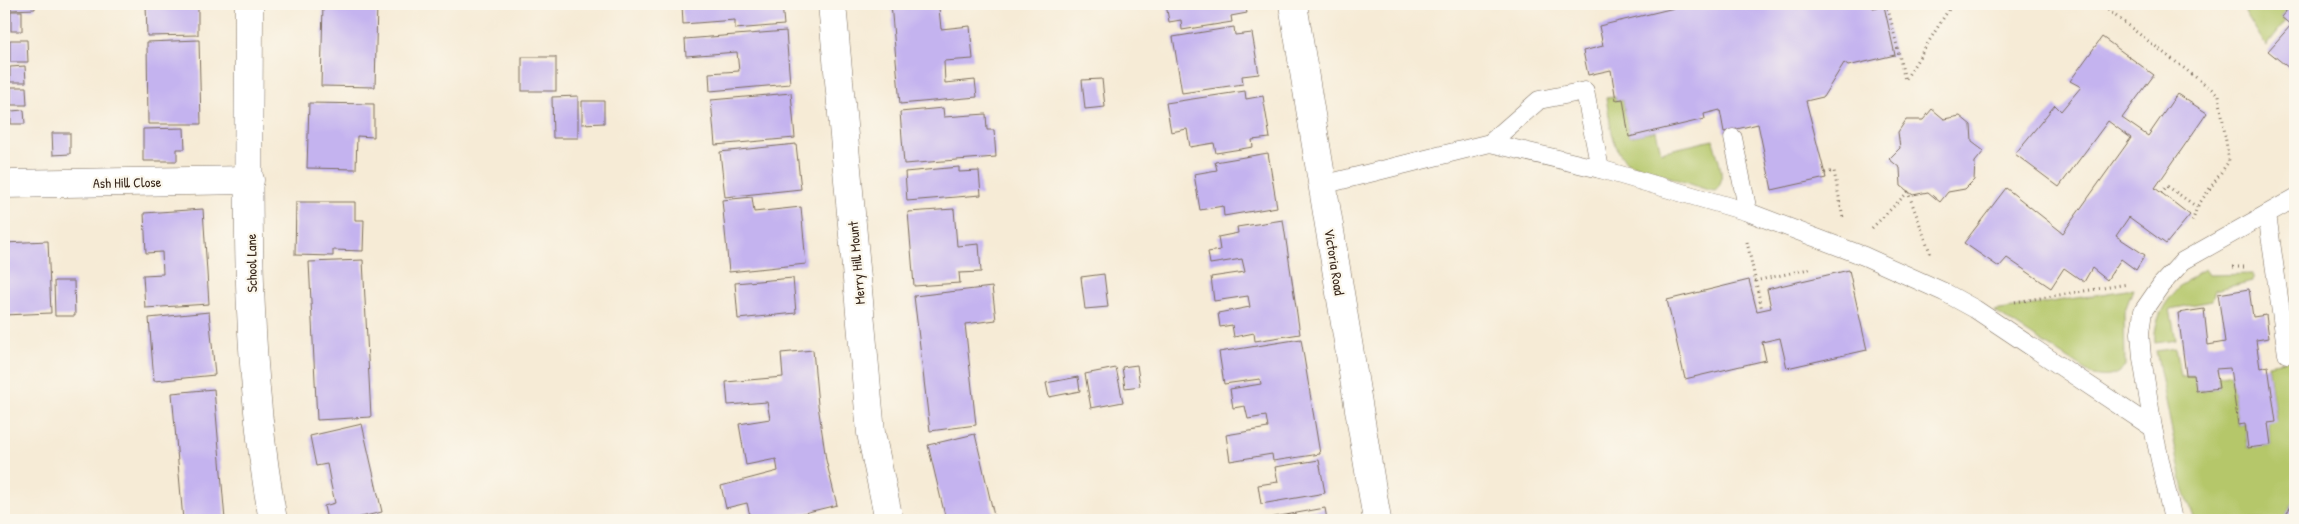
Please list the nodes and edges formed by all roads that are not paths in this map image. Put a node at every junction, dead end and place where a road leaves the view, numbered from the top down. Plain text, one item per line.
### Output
1 (248, 4) edge
2 (832, 4) edge
3 (1293, 4) edge
4 (1733, 138) dead end
5 (1490, 143) junction
6 (1600, 169) junction
7 (250, 180) junction
8 (4, 184) edge
9 (1322, 185) junction
10 (2295, 198) edge
11 (1744, 211) junction
12 (2267, 214) junction
13 (2287, 354) dead end
14 (2153, 428) junction
15 (273, 520) edge
16 (889, 520) edge
17 (1377, 520) edge
18 (2173, 520) edge

1 - 7 street, School Lane
2 - 16 street, Merry Hill Mount
3 - 9 street, Victoria Road
4 - 11 lane
5 - 6 lane
5 - 6 lane
5 - 9 lane
6 - 11 lane
7 - 8 street, Ash Hill Close
7 - 15 street, School Lane
9 - 17 street, Victoria Road
10 - 12 lane
11 - 14 lane
12 - 13 lane
12 - 14 lane
14 - 18 lane

